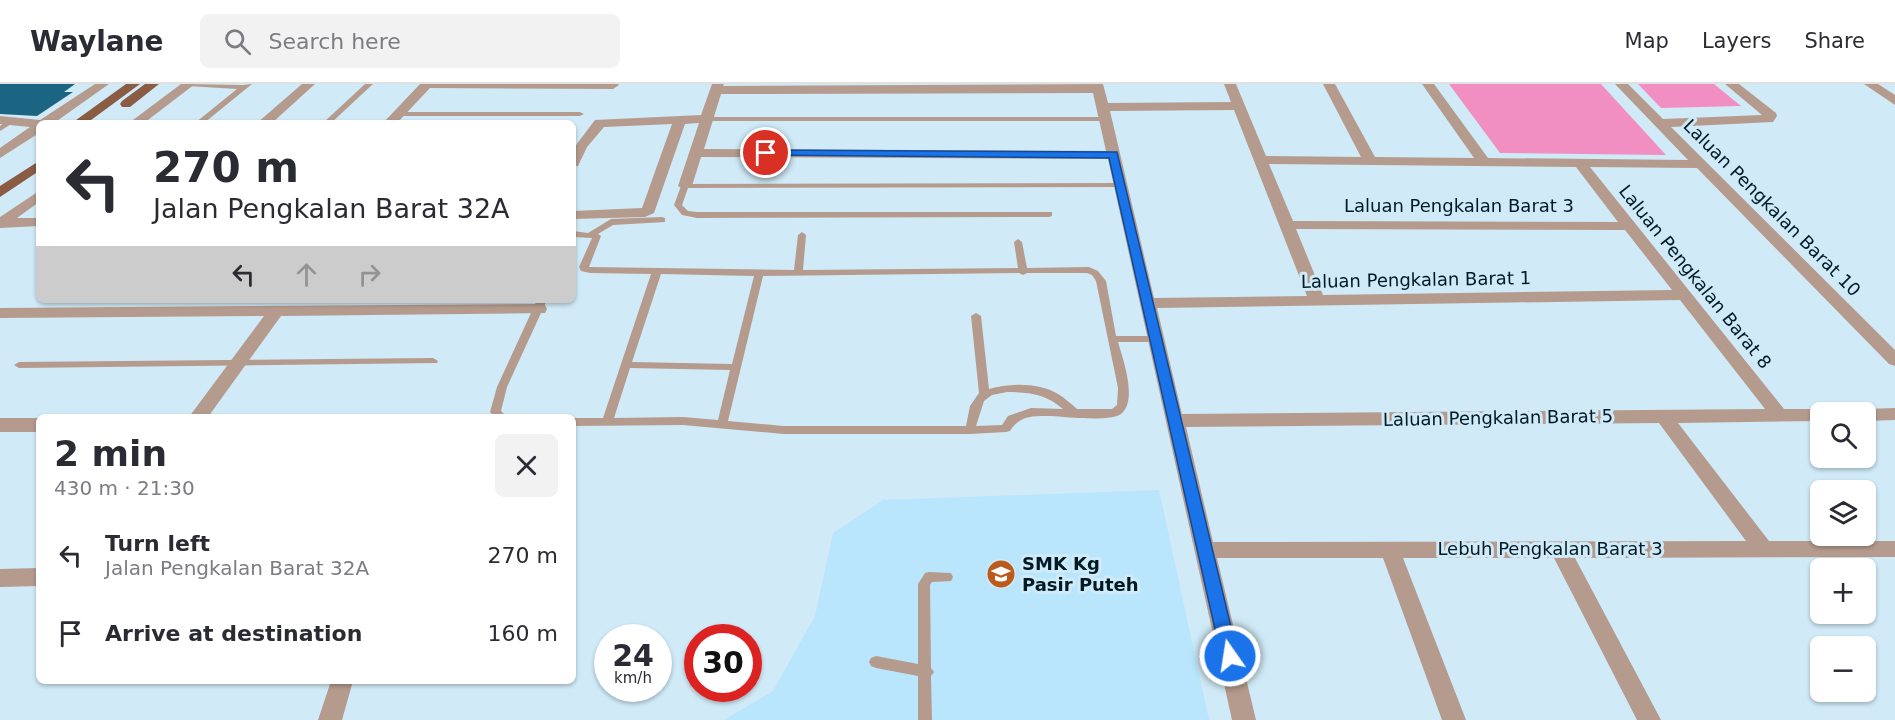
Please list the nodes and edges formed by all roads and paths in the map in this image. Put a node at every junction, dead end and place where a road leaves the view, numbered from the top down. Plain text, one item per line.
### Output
1 (153, 84) edge
2 (188, 84) edge
3 (309, 84) edge
4 (369, 84) edge
5 (427, 84) edge
6 (1230, 84) edge
7 (1329, 84) edge
8 (1428, 84) edge
9 (1621, 84) edge
10 (1731, 84) edge
11 (1870, 84) edge
12 (613, 85) edge
13 (101, 86) edge
14 (131, 86) edge
15 (246, 86) edge
16 (1097, 86) edge
17 (717, 87) edge
18 (1895, 101) edge
19 (1239, 106) junction
20 (1103, 113) junction
21 (580, 114) dead end
22 (395, 118) edge
23 (707, 119) junction
24 (50, 120) edge
25 (83, 120) edge
26 (103, 120) edge
27 (140, 120) edge
28 (203, 120) edge
29 (267, 120) edge
30 (330, 120) edge
31 (680, 120) junction
32 (6, 121) edge
33 (1660, 123) junction
34 (36, 125) edge
35 (36, 127) edge
36 (0, 129) edge
37 (36, 153) edge
38 (696, 153) junction
39 (0, 154) edge
40 (1113, 155) junction
41 (576, 157) edge
42 (1263, 160) junction
43 (1370, 161) junction
44 (1485, 163) junction
45 (1580, 163) junction
46 (1700, 164) junction
47 (36, 167) edge
48 (0, 178) edge
49 (1120, 185) junction
50 (685, 186) junction
51 (0, 193) edge
52 (36, 197) edge
53 (1050, 214) dead end
54 (576, 215) edge
55 (662, 220) dead end
56 (36, 222) edge
57 (1, 223) edge
58 (1288, 225) junction
59 (1630, 226) junction
60 (576, 234) edge
61 (591, 234) junction
62 (802, 235) dead end
63 (1018, 242) dead end
64 (657, 271) junction
65 (1023, 272) junction
66 (759, 273) junction
67 (798, 273) junction
68 (1686, 295) junction
69 (1318, 302) junction
70 (1148, 303) junction
71 (540, 304) edge
72 (276, 311) junction
73 (0, 313) edge
74 (976, 316) dead end
75 (1112, 339) junction
76 (1156, 339) junction
77 (1895, 360) edge
78 (433, 361) dead end
79 (237, 364) junction
80 (19, 365) dead end
81 (626, 365) junction
82 (736, 368) junction
83 (984, 395) junction
84 (1074, 413) junction
85 (200, 414) edge
86 (498, 414) edge
87 (1895, 414) edge
88 (1810, 415) edge
89 (1876, 415) edge
90 (1780, 416) junction
91 (1664, 417) junction
92 (608, 420) junction
93 (1175, 421) junction
94 (576, 422) edge
95 (722, 424) junction
96 (0, 425) edge
97 (36, 425) edge
98 (970, 430) junction
99 (1560, 549) junction
100 (1763, 549) junction
101 (1895, 549) edge
102 (1205, 550) junction
103 (1390, 550) junction
104 (36, 577) edge
105 (947, 577) dead end
106 (0, 578) edge
107 (876, 662) dead end
108 (927, 672) junction
109 (341, 684) edge
110 (330, 720) edge
111 (925, 720) edge
112 (1244, 720) edge
113 (1454, 720) edge
114 (1649, 720) edge

1 - 26 main road
2 - 15 lane
2 - 27 street
3 - 29 street
4 - 30 lane
5 - 12 street
5 - 22 street
6 - 19 street
7 - 43 street
8 - 44 street
9 - 33 street, Laluan Pengkalan Barat 10
10 - 33 street
11 - 18 street
13 - 14 street
13 - 24 street
14 - 25 main road
15 - 28 lane
16 - 17 street
16 - 20 street
17 - 23 street
19 - 20 street
19 - 42 street
20 - 23 lane
20 - 40 street
21 - 22 lane
23 - 31 street
23 - 38 street
31 - 41 street
31 - 54 street
32 - 34 street
32 - 36 lane
33 - 46 street, Laluan Pengkalan Barat 10
35 - 39 street
37 - 48 main road
38 - 40 street
38 - 50 street
40 - 49 street
42 - 43 street
42 - 58 street
43 - 44 street
44 - 45 street
45 - 46 street
45 - 59 street, Laluan Pengkalan Barat 8
46 - 77 street, Laluan Pengkalan Barat 10
47 - 51 main road
49 - 50 lane
49 - 70 street
50 - 53 lane
52 - 57 street
55 - 61 lane
56 - 57 street
58 - 59 street, Laluan Pengkalan Barat 3
58 - 69 street
59 - 68 street, Laluan Pengkalan Barat 8
60 - 61 lane
61 - 64 lane
62 - 67 lane
63 - 65 lane
64 - 66 lane
64 - 81 lane
65 - 67 lane
65 - 75 lane
66 - 67 lane
66 - 82 lane
68 - 69 street, Laluan Pengkalan Barat 1
68 - 90 street, Laluan Pengkalan Barat 8
69 - 70 street, Laluan Pengkalan Barat 1
70 - 76 street
71 - 72 street
71 - 86 lane
72 - 73 street
72 - 79 street
74 - 83 lane
75 - 76 lane
75 - 84 lane
76 - 93 street
78 - 79 lane
79 - 80 lane
79 - 85 street
81 - 82 lane
81 - 92 lane
82 - 95 lane
83 - 84 lane
83 - 98 lane
84 - 98 lane
87 - 89 street
88 - 90 street, Laluan Pengkalan Barat 5
90 - 91 street, Laluan Pengkalan Barat 5
91 - 93 street, Laluan Pengkalan Barat 5
91 - 100 street
92 - 94 lane
92 - 95 lane
93 - 102 street
95 - 98 lane
96 - 97 street
99 - 100 street, Lebuh Pengkalan Barat 3
99 - 103 street, Lebuh Pengkalan Barat 3
99 - 114 street
100 - 101 street, Lebuh Pengkalan Barat 3
102 - 103 street, Lebuh Pengkalan Barat 3
102 - 112 street
103 - 113 street
104 - 106 street
105 - 108 lane
107 - 108 lane
108 - 111 lane
109 - 110 street

